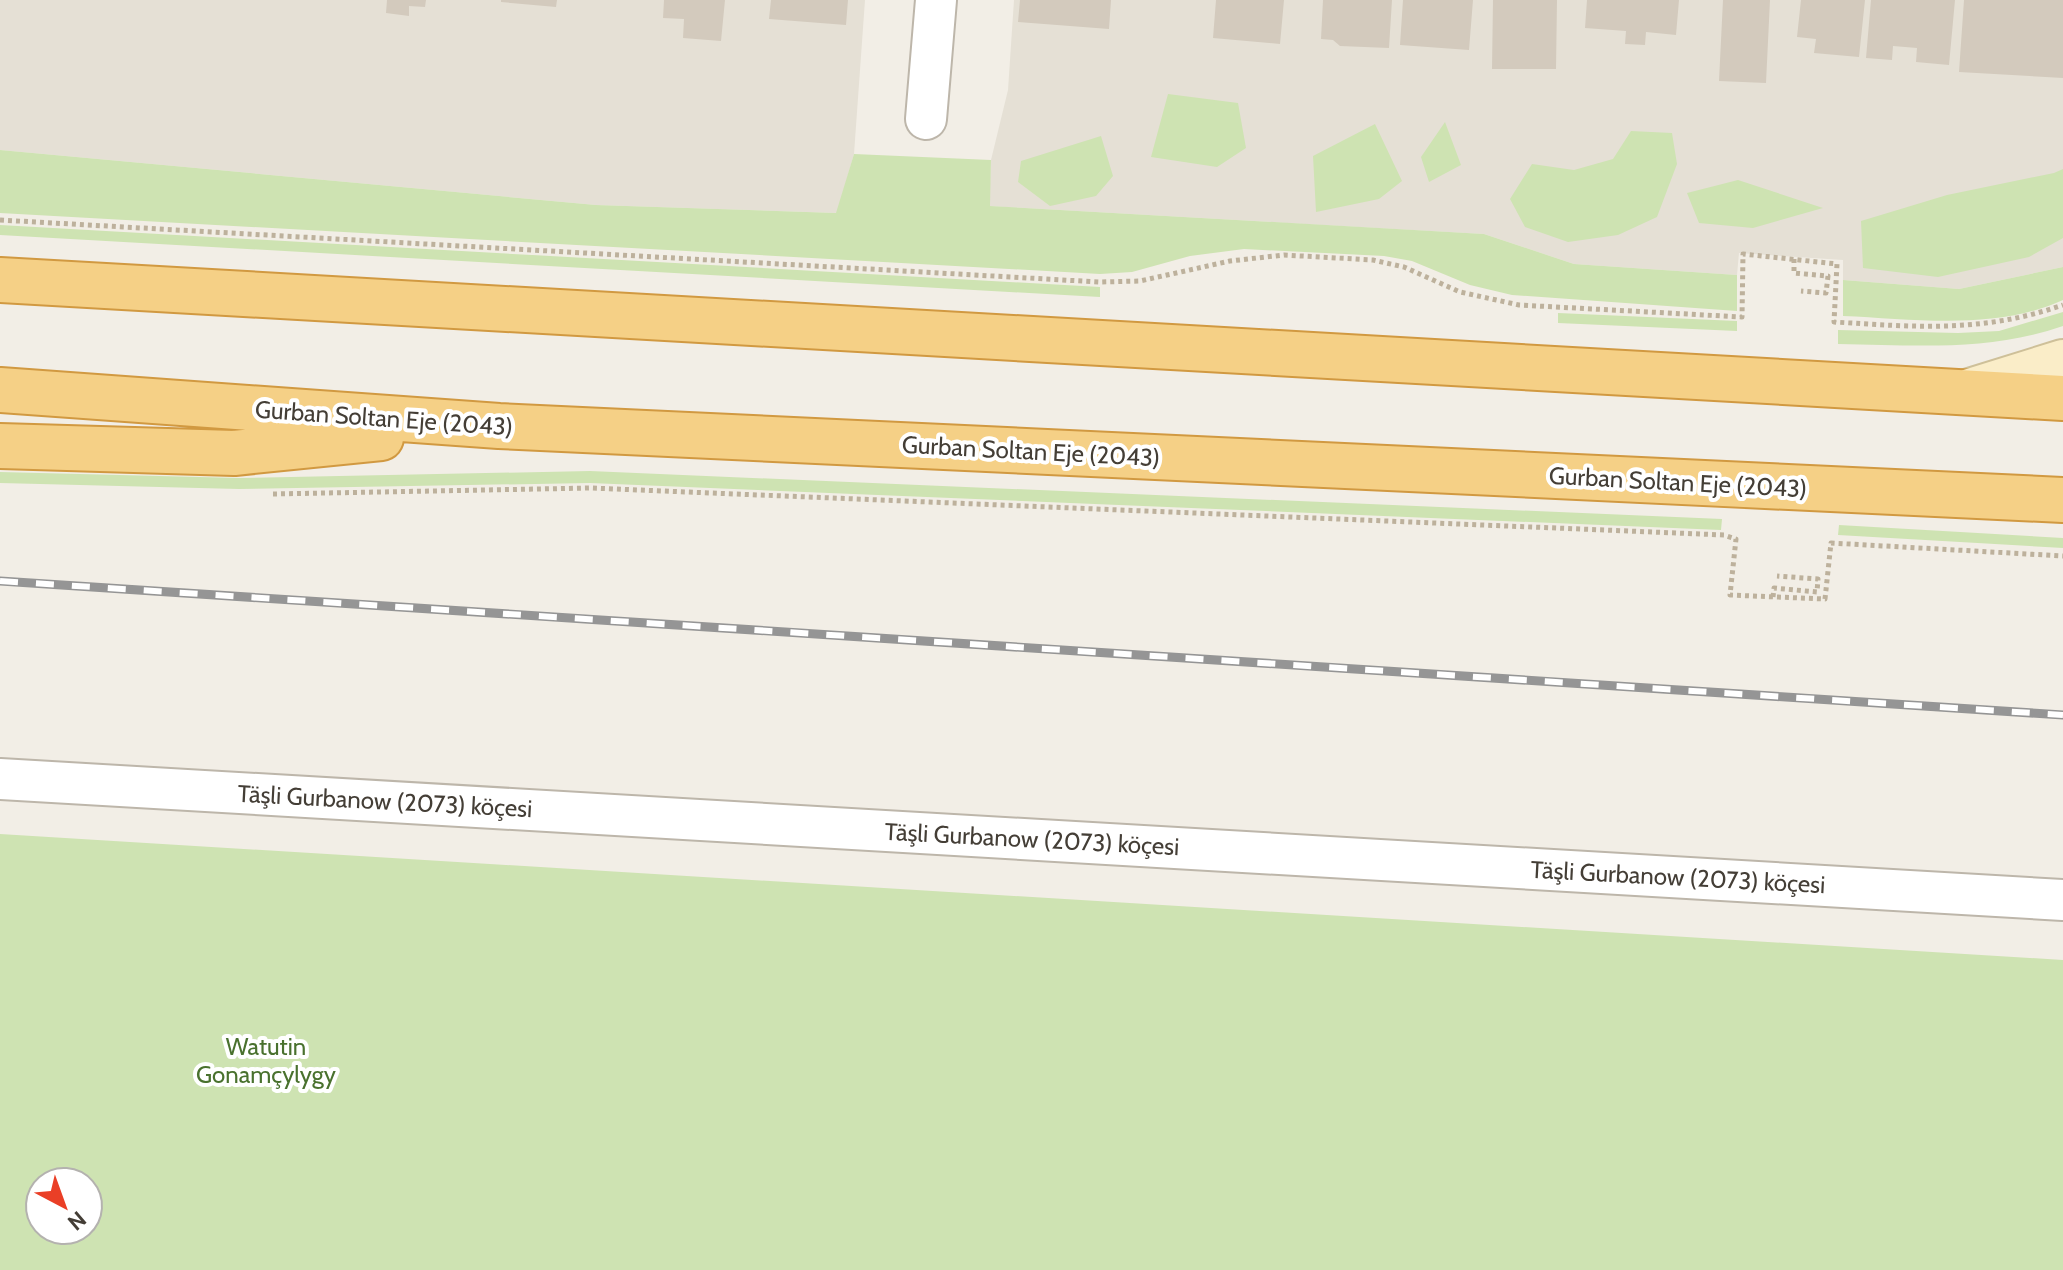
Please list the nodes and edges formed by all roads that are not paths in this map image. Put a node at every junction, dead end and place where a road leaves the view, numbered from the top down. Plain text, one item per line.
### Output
1 (936, 0) edge
2 (926, 119) dead end
3 (0, 280) edge
4 (2063, 362) edge
5 (0, 390) edge
6 (1968, 392) junction
7 (2063, 398) edge
8 (499, 426) junction
9 (0, 446) edge
10 (2063, 500) edge
11 (0, 779) edge
12 (2063, 900) edge

1 - 2 street
3 - 6 highway
4 - 6 main road
5 - 8 highway, Gurban Soltan Eje (2043)
6 - 7 highway
8 - 9 highway
8 - 10 highway, Gurban Soltan Eje (2043)
11 - 12 street, Täşli Gurbanow (2073) köçesi

